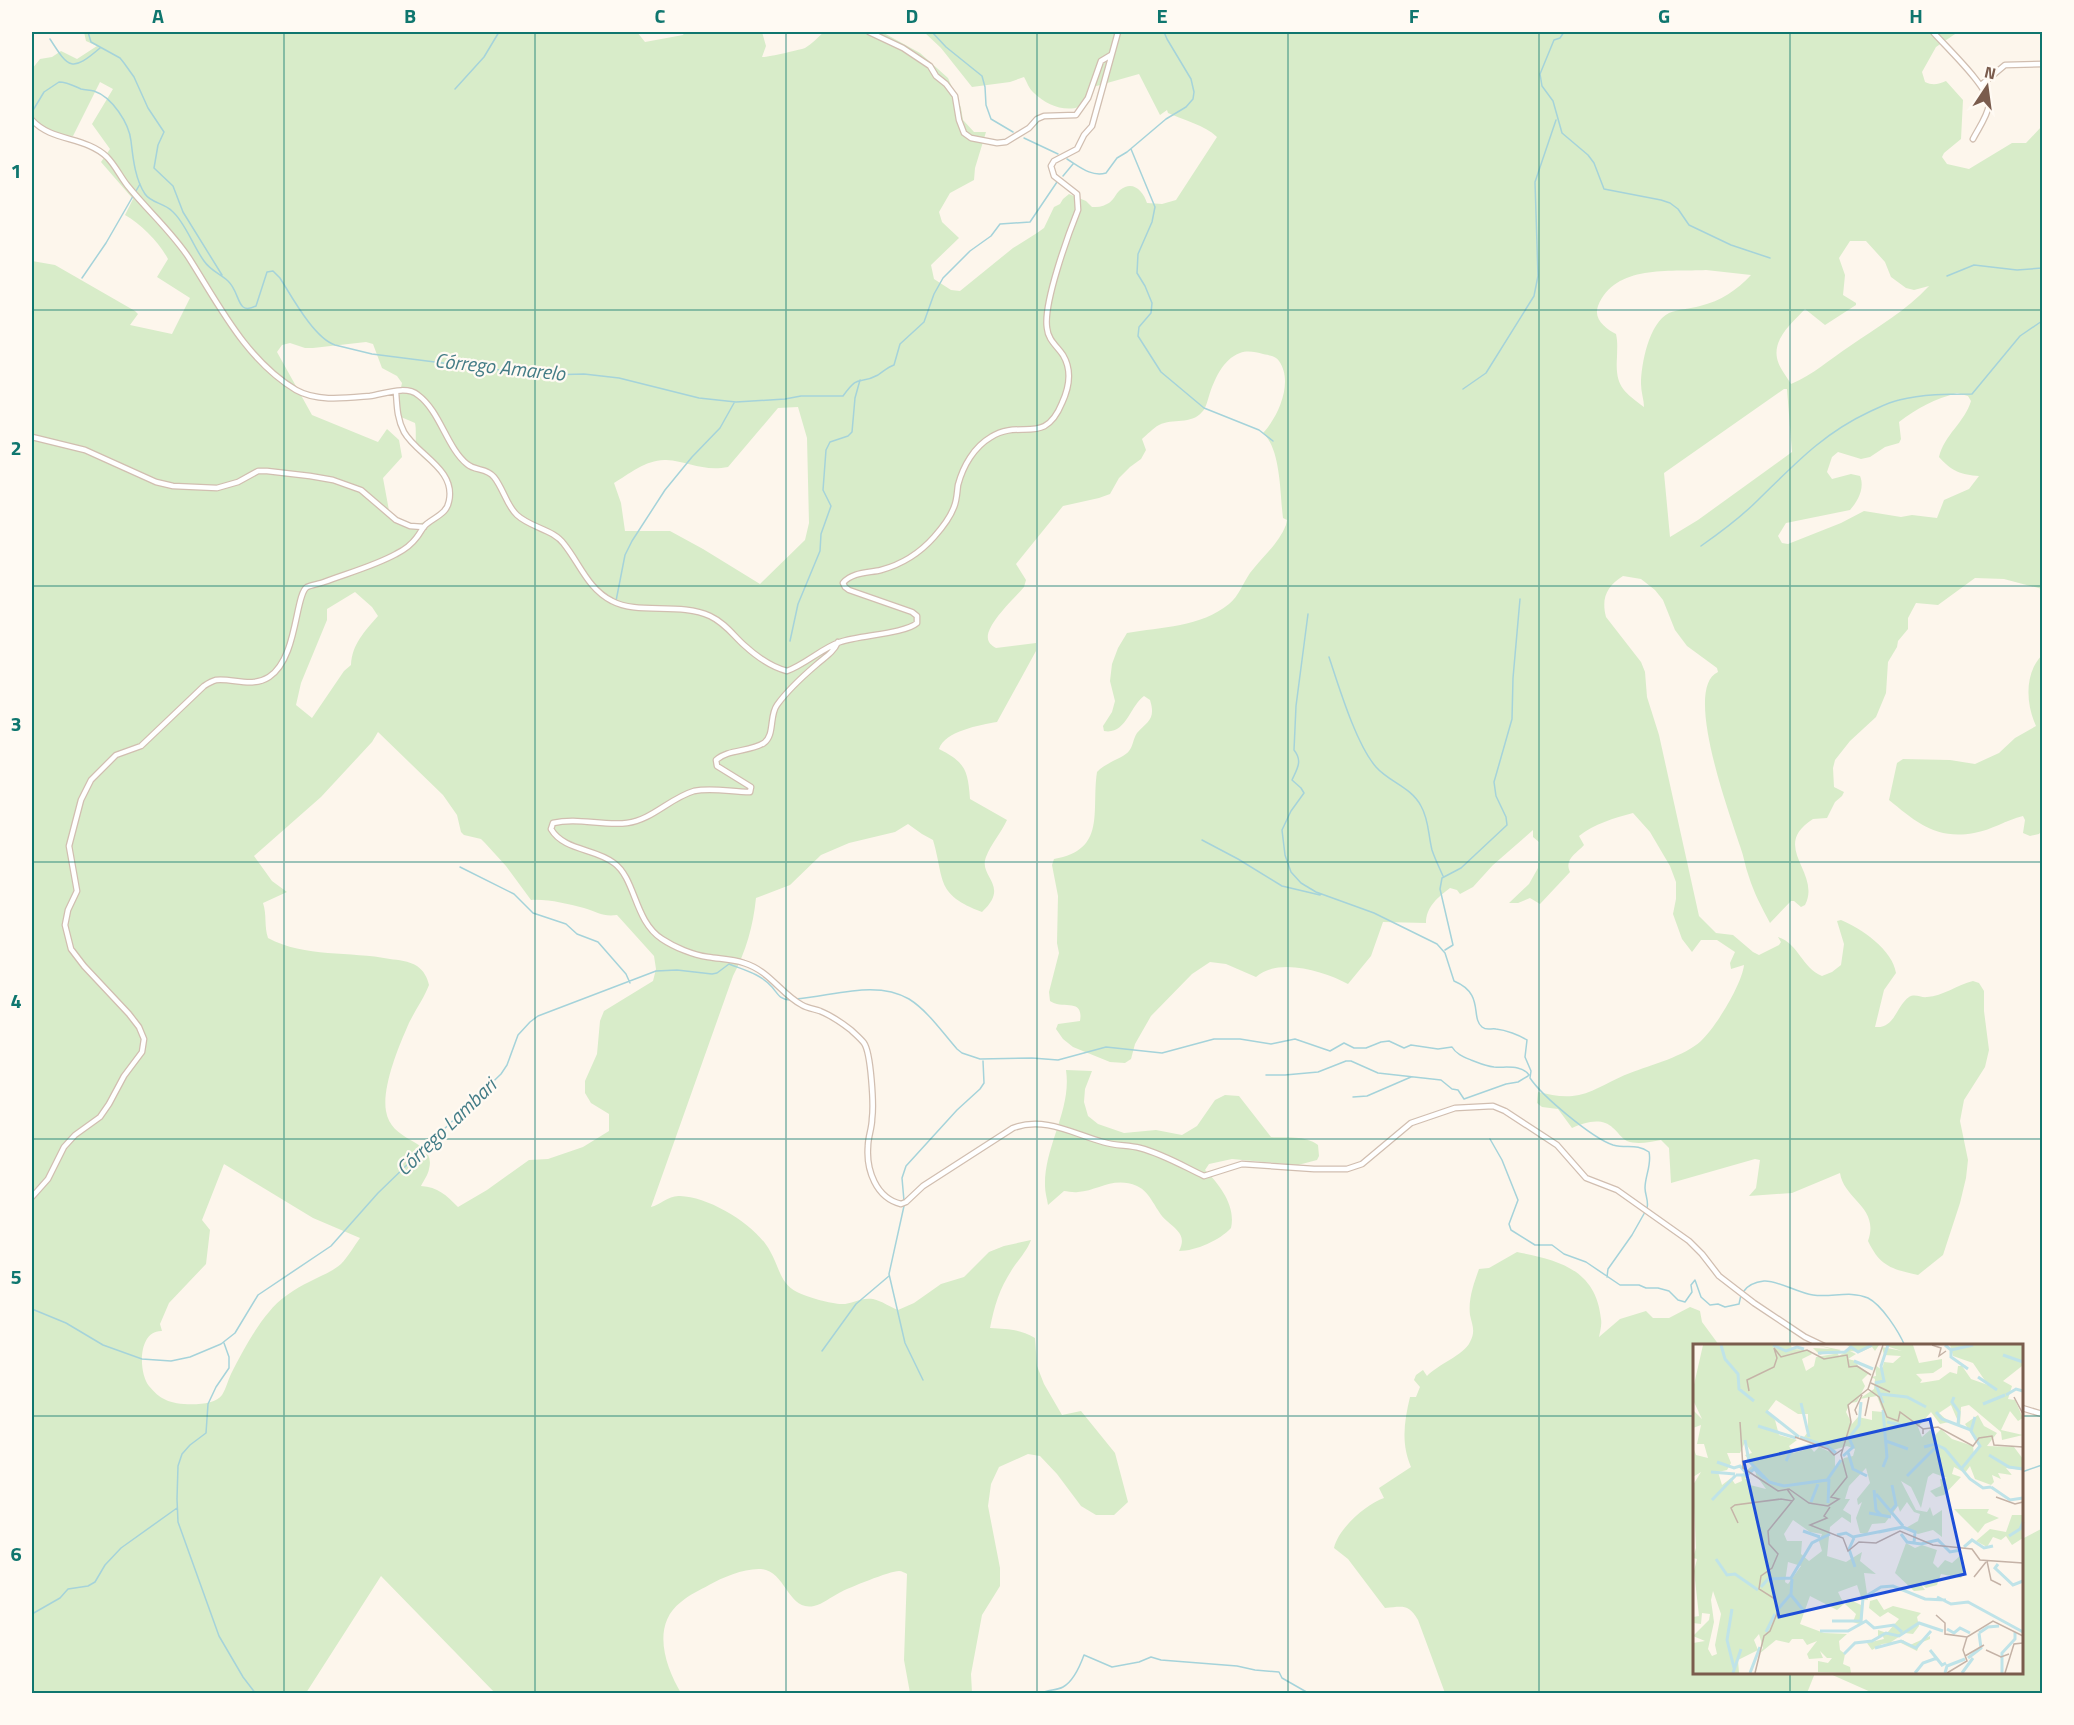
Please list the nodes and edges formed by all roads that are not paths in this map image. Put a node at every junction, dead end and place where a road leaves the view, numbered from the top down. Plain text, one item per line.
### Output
1 (869, 32) edge
2 (1118, 32) edge
3 (1933, 32) edge
4 (1111, 55) junction
5 (2043, 64) edge
6 (1981, 85) junction
7 (32, 120) edge
8 (1973, 139) dead end
9 (396, 392) junction
10 (32, 437) edge
11 (424, 527) junction
12 (838, 642) junction
13 (32, 1197) edge
14 (1820, 1344) edge
15 (2023, 1408) edge
16 (2043, 1414) edge

1 - 4 street
2 - 4 street
3 - 6 street
4 - 12 street
5 - 6 street
6 - 8 street
7 - 9 street
9 - 11 street
9 - 12 street
10 - 11 street
11 - 13 street
12 - 14 street
15 - 16 street

